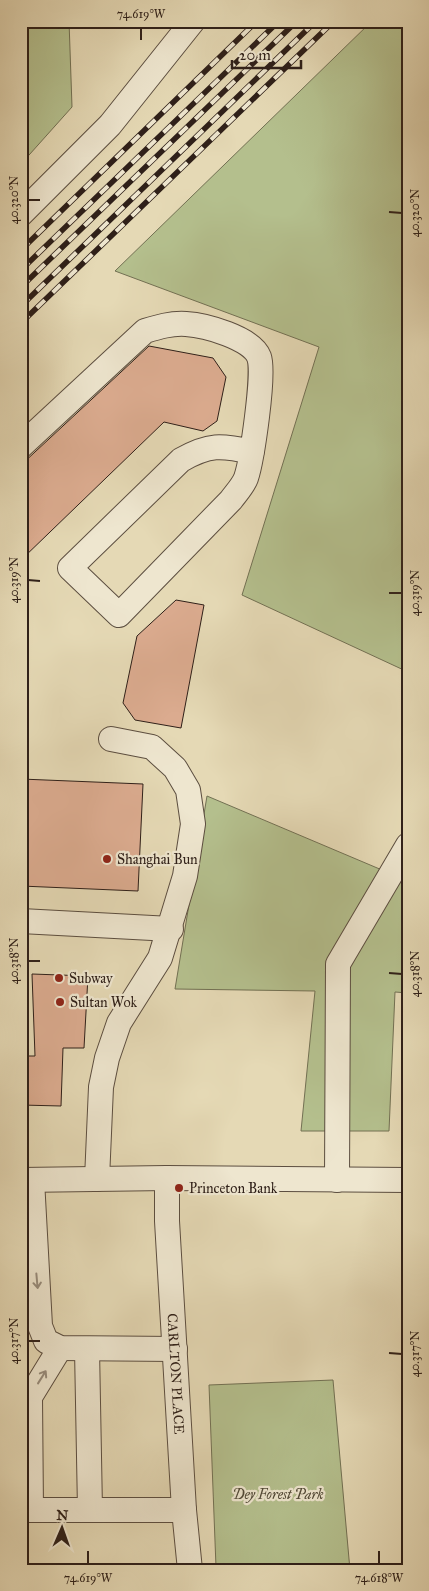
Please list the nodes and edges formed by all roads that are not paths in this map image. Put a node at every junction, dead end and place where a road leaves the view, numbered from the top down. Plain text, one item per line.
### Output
1 (193, 21) edge
2 (21, 214) edge
3 (21, 446) edge
4 (252, 452) junction
5 (110, 739) dead end
6 (408, 845) edge
7 (21, 920) edge
8 (171, 929) junction
9 (167, 1178) junction
10 (97, 1179) junction
11 (27, 1180) edge
12 (337, 1180) junction
13 (408, 1180) edge
14 (60, 1348) junction
15 (88, 1349) junction
16 (175, 1349) junction
17 (26, 1510) edge
18 (90, 1510) junction
19 (184, 1510) junction
20 (190, 1570) edge

1 - 2 street
3 - 4 street
4 - 4 street
5 - 8 street
6 - 12 street
7 - 8 street
8 - 10 street
9 - 10 street
9 - 12 street
9 - 16 street, CARLTON PLACE
10 - 11 street
11 -> 14 street
12 - 13 street
14 - 15 street
17 -> 14 street
15 - 16 street
15 - 18 street
16 - 19 street, CARLTON PLACE
17 - 18 street
18 - 19 street
19 - 20 street, CARLTON PLACE

